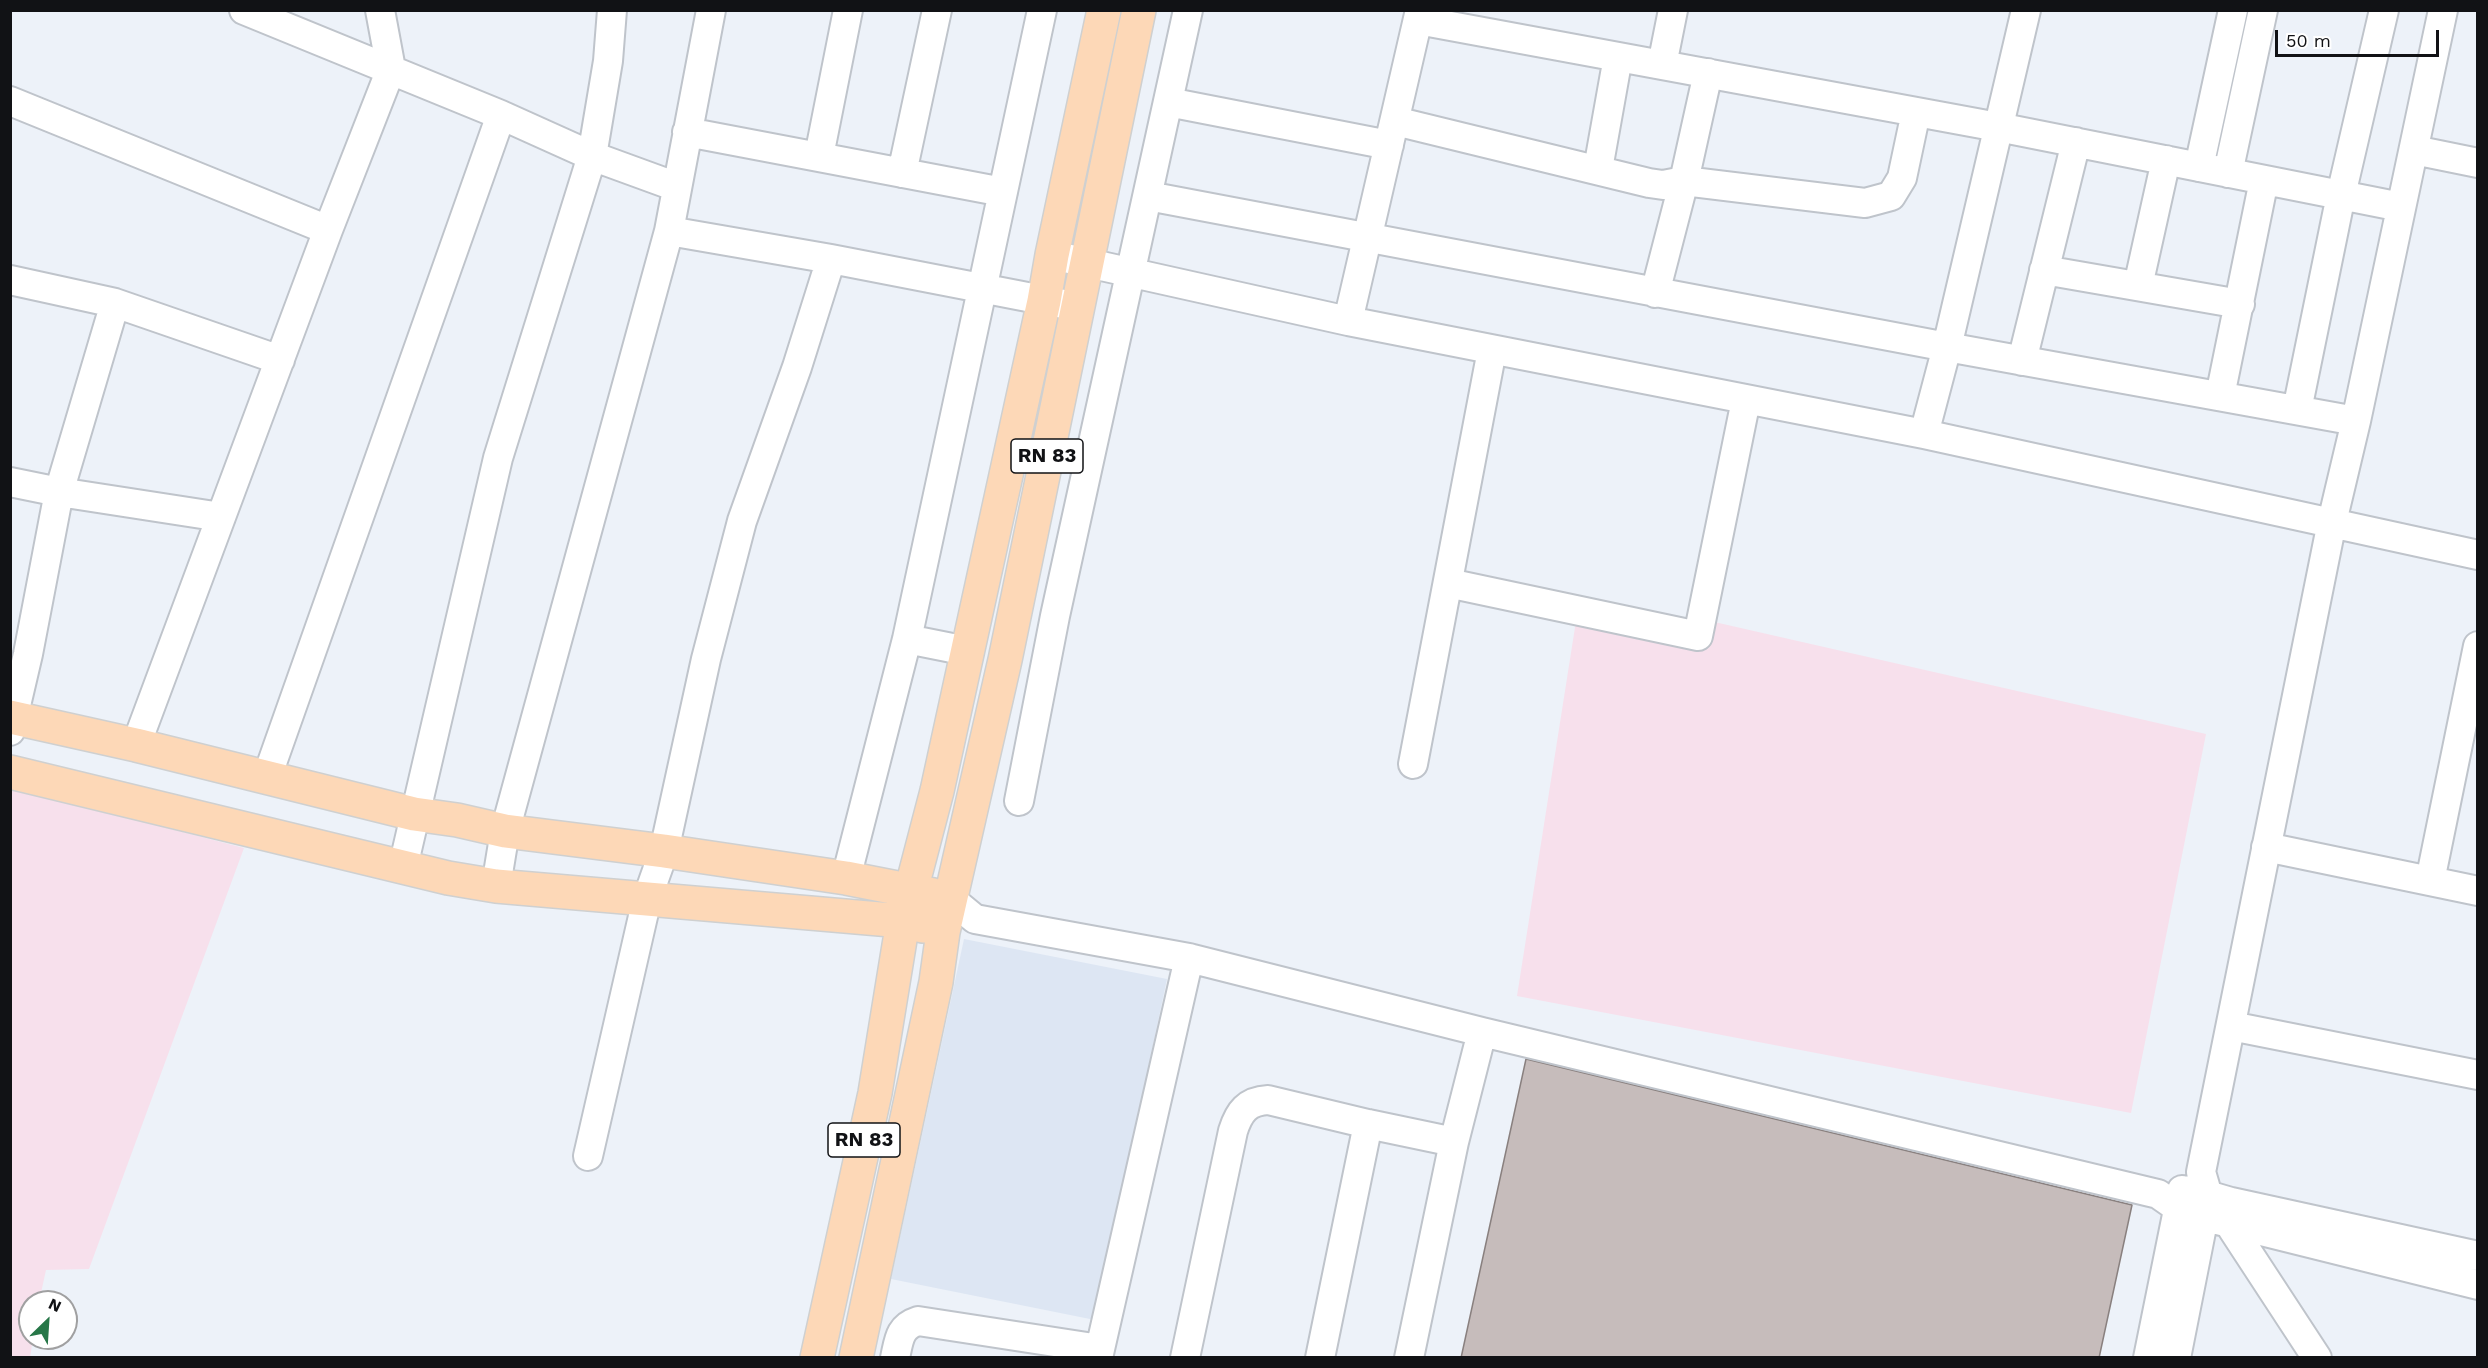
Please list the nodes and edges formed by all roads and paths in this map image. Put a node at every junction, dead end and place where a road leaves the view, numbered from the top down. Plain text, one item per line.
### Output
1 (244, 10) edge
2 (380, 10) edge
3 (612, 10) edge
4 (711, 10) edge
5 (848, 10) edge
6 (937, 10) edge
7 (1042, 10) edge
8 (1139, 10) edge
9 (1188, 10) edge
10 (1673, 10) edge
11 (2026, 10) edge
12 (2233, 10) edge
13 (2263, 10) edge
14 (2384, 10) edge
15 (2443, 10) edge
16 (1096, 12) edge
17 (1419, 15) edge
18 (1618, 57) junction
19 (1662, 65) junction
20 (391, 69) junction
21 (1708, 73) junction
22 (10, 101) edge
23 (1168, 102) junction
24 (1916, 112) junction
25 (501, 115) junction
26 (1998, 127) junction
27 (687, 132) junction
28 (1392, 133) junction
29 (2076, 142) junction
30 (2414, 150) junction
31 (592, 156) junction
32 (819, 156) junction
33 (2166, 160) junction
34 (2478, 163) edge
35 (2199, 167) junction
36 (1598, 169) junction
37 (902, 173) junction
38 (2228, 173) junction
39 (2264, 180) junction
40 (1684, 181) junction
41 (677, 187) junction
42 (1003, 192) junction
43 (2341, 195) junction
44 (1148, 196) junction
45 (2401, 207) junction
46 (328, 230) junction
47 (669, 231) junction
48 (1368, 239) junction
49 (1052, 255) junction
50 (831, 259) junction
51 (1088, 262) junction
52 (2044, 270) junction
53 (1131, 273) junction
54 (10, 280) edge
55 (2138, 286) junction
56 (982, 289) junction
57 (1655, 293) junction
58 (1044, 301) junction
59 (115, 303) junction
60 (2240, 304) junction
61 (1078, 307) junction
62 (1348, 321) junction
63 (1947, 347) junction
64 (1492, 350) junction
65 (280, 360) junction
66 (2022, 361) junction
67 (2220, 396) junction
68 (1746, 400) junction
69 (2297, 410) junction
70 (2356, 421) junction
71 (1924, 434) junction
72 (10, 482) edge
73 (59, 492) junction
74 (221, 517) junction
75 (2332, 522) junction
76 (2478, 555) edge
77 (1448, 583) junction
78 (1016, 608) junction
79 (1055, 616) junction
80 (907, 639) junction
81 (2478, 646) edge
82 (967, 651) junction
83 (12, 722) edge
84 (2470, 723) edge
85 (136, 745) junction
86 (1413, 764) dead end
87 (10, 772) edge
88 (267, 777) junction
89 (1019, 801) dead end
90 (414, 814) junction
91 (505, 831) junction
92 (2266, 848) junction
93 (664, 850) junction
94 (403, 867) junction
95 (846, 878) junction
96 (2430, 881) junction
97 (496, 886) junction
98 (912, 889) junction
99 (2478, 891) edge
100 (647, 900) junction
101 (963, 910) junction
102 (903, 921) junction
103 (943, 932) junction
104 (1189, 958) junction
105 (2231, 1026) junction
106 (1482, 1032) junction
107 (2478, 1075) edge
108 (875, 1093) junction
109 (910, 1099) junction
110 (1368, 1124) junction
111 (1454, 1142) junction
112 (588, 1156) dead end
113 (2194, 1200) junction
114 (2478, 1256) edge
115 (2478, 1285) edge
116 (1099, 1353) edge
117 (817, 1358) edge
118 (855, 1358) edge
119 (895, 1358) edge
120 (1185, 1358) edge
121 (1320, 1358) edge
122 (1409, 1358) edge
123 (2148, 1358) edge
124 (2176, 1358) edge
125 (2317, 1358) edge

1 - 20 street
2 - 20 street
3 - 31 street
4 - 27 street
5 - 32 street
6 - 37 street
7 - 42 street
8 - 51 main road, RN 83
9 - 23 street
10 - 19 street
11 - 26 street
12 - 35 street
13 - 38 street
14 - 43 street
15 - 30 street
16 - 49 main road, RN 83
17 - 18 street
17 - 28 street
18 - 19 street
18 - 36 street
19 - 21 street
20 - 25 street
20 - 46 street
21 - 24 street
21 - 40 street
22 - 46 street
23 - 28 street
23 - 44 street
24 - 26 street
24 - 40 street
25 - 31 street
25 - 88 street
26 - 29 street
26 - 63 street
27 - 32 street
27 - 41 street
28 - 36 street
28 - 48 street
29 - 33 street
29 - 52 street
30 - 34 street
30 - 45 street
31 - 41 street
31 - 90 street
32 - 37 street
33 - 35 street
33 - 55 street
35 - 38 street
36 - 40 street
37 - 42 street
38 - 39 street
39 - 43 street
39 - 60 street
40 - 57 street
41 - 47 street
42 - 56 street
43 - 45 street
43 - 69 street
44 - 48 street
44 - 53 street
45 - 70 street
46 - 65 street
47 - 50 street
47 - 91 street
48 - 57 street
48 - 62 street
49 - 51 street
49 - 58 main road, RN 83
50 - 56 street
50 - 93 street
51 - 53 street
51 - 61 main road, RN 83
52 - 55 street
52 - 66 street
53 - 62 street
53 - 79 street
54 - 59 street
55 - 60 street
56 - 58 street
56 - 80 street
57 - 63 street
58 - 61 street
58 - 82 main road, RN 83
59 - 65 street
59 - 73 street
60 - 67 street
61 - 78 main road, RN 83
62 - 64 street
63 - 66 street
63 - 71 street
64 - 68 street
64 - 77 street
65 - 74 street
66 - 67 street
67 - 69 street
68 - 71 street
68 - 77 street
69 - 70 street
70 - 75 street
71 - 75 street
72 - 73 street
73 - 74 street
73 - 83 street
74 - 85 street
75 - 76 street
75 - 92 street
77 - 86 street
78 - 79 street
78 - 101 main road, RN 83
79 - 89 street
80 - 82 street
80 - 95 street
81 - 84 street
82 - 98 main road, RN 83
83 - 85 main road
84 - 96 street
85 - 88 main road
87 - 94 main road
88 - 90 main road
90 - 91 main road
90 - 94 street
91 - 93 main road
91 - 97 street
92 - 96 street
92 - 105 street
93 - 95 main road
93 - 100 street
94 - 97 main road
95 - 98 main road
96 - 99 street
97 - 100 main road
98 - 101 main road
98 - 102 main road, RN 83
100 - 102 main road
100 - 112 street
101 - 103 main road, RN 83
101 - 104 street
102 - 103 main road
102 - 108 main road, RN 83
103 - 109 main road, RN 83
104 - 106 street
104 - 116 street
105 - 107 street
105 - 113 street
106 - 111 street
106 - 113 street
108 - 109 main road
108 - 117 main road, RN 83
109 - 118 main road, RN 83
110 - 111 street
110 - 120 street
110 - 121 street
111 - 122 street
113 - 114 street
113 - 115 street
113 - 123 street
113 - 124 street
113 - 125 street
116 - 119 street

